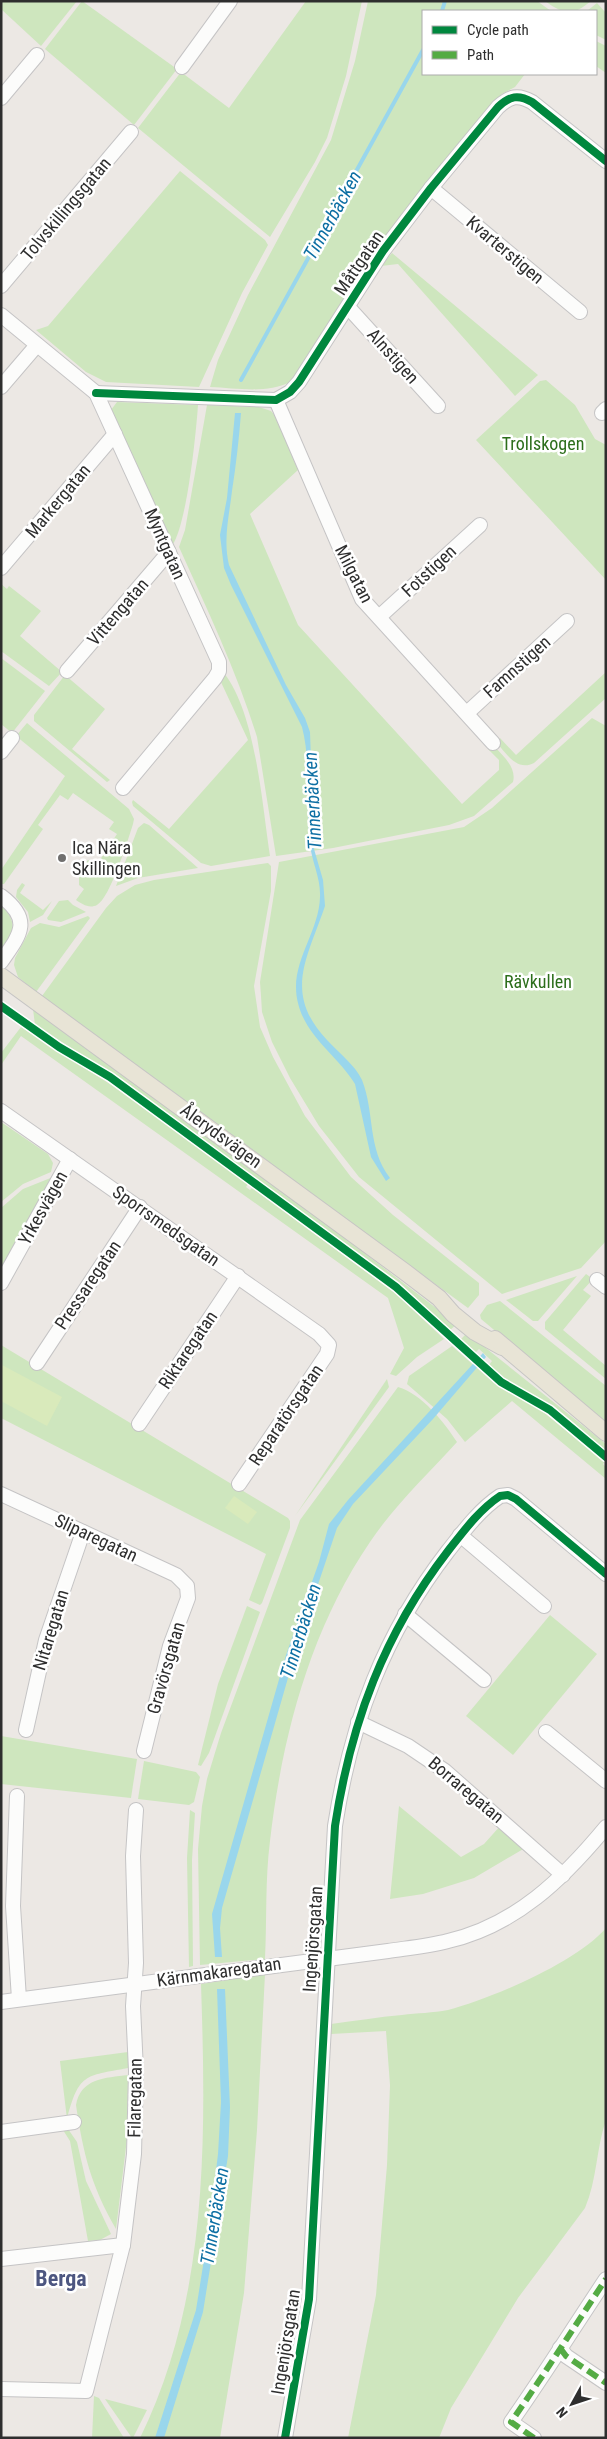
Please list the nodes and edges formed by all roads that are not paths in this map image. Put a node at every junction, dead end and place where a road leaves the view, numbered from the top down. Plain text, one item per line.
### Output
1 (230, 1) edge
2 (37, 55) dead end
3 (182, 67) dead end
4 (1, 98) edge
5 (131, 132) dead end
6 (606, 161) edge
7 (431, 188) junction
8 (1, 286) edge
9 (348, 307) junction
10 (580, 312) dead end
11 (1, 315) edge
12 (37, 345) junction
13 (1, 387) edge
14 (96, 393) junction
15 (276, 400) junction
16 (438, 406) dead end
17 (115, 434) junction
18 (480, 525) dead end
19 (169, 552) junction
20 (1, 568) edge
21 (379, 617) junction
22 (567, 622) dead end
23 (67, 671) dead end
24 (467, 713) junction
25 (12, 738) dead end
26 (493, 743) dead end
27 (1, 752) edge
28 (123, 788) dead end
29 (1, 896) edge
30 (1, 962) edge
31 (1, 976) edge
32 (1, 1111) edge
33 (70, 1159) junction
34 (140, 1207) junction
35 (238, 1276) junction
36 (1, 1283) edge
37 (328, 1345) joint
38 (37, 1363) dead end
39 (139, 1424) dead end
40 (606, 1433) edge
41 (239, 1484) dead end
42 (1, 1494) edge
43 (83, 1532) junction
44 (460, 1535) junction
45 (606, 1574) edge
46 (187, 1586) joint
47 (544, 1606) dead end
48 (405, 1614) junction
49 (484, 1680) dead end
50 (358, 1722) junction
51 (26, 1730) dead end
52 (546, 1732) dead end
53 (144, 1752) dead end
54 (606, 1782) edge
55 (17, 1796) dead end
56 (136, 1810) dead end
57 (606, 1827) edge
58 (563, 1875) junction
59 (328, 1958) junction
60 (135, 1984) junction
61 (19, 1999) junction
62 (1, 2002) edge
63 (74, 2122) dead end
64 (1, 2132) edge
65 (122, 2245) junction
66 (1, 2259) edge
67 (606, 2279) edge
68 (560, 2348) junction
69 (606, 2383) edge
70 (1, 2389) edge
71 (286, 2438) edge
72 (534, 2438) edge

1 - 3 street
2 - 4 street
5 - 8 street, Tolvskillingsgatan
6 - 7 street, Måttgatan
7 - 9 street, Måttgatan
7 - 10 street, Kvarterstigen
9 - 15 street, Måttgatan
9 - 16 street, Alnstigen
11 - 12 street, Myntgatan
12 - 13 street
12 - 14 street, Myntgatan
14 - 15 street
14 - 17 street, Myntgatan
15 - 21 street, Milgatan
17 - 19 street, Myntgatan
17 - 20 street, Markergatan
18 - 21 street, Fotstigen
19 - 23 street, Vittengatan
19 - 28 street, Myntgatan
21 - 24 street, Milgatan
22 - 24 street, Famnstigen
24 - 26 street, Milgatan
25 - 27 street
29 - 30 street
31 - 40 main road, Ålerydsvägen
32 - 33 street, Sporrsmedsgatan
33 - 34 street, Sporrsmedsgatan
33 - 36 street, Yrkesvägen
34 - 35 street, Sporrsmedsgatan
34 - 38 street, Pressaregatan
35 - 37 street, Sporrsmedsgatan
35 - 39 street, Riktaregatan
37 - 41 street, Reparatörsgatan
42 - 43 street, Sliparegatan
43 - 46 street, Sliparegatan
43 - 51 street, Nitaregatan
44 - 45 street, Ingenjörsgatan
44 - 47 street
44 - 48 street, Ingenjörsgatan
46 - 53 street, Gravörsgatan
48 - 49 street
48 - 50 street, Ingenjörsgatan
50 - 58 street, Borraregatan
50 - 59 street, Ingenjörsgatan
52 - 54 street
55 - 61 street
56 - 60 street, Filaregatan
57 - 58 street, Kärnmakaregatan
58 - 59 street, Kärnmakaregatan
59 - 60 street, Kärnmakaregatan
59 - 71 street, Ingenjörsgatan
60 - 61 street, Kärnmakaregatan
60 - 65 street, Filaregatan
61 - 62 street, Kärnmakaregatan
63 - 64 street
65 - 66 street
65 - 70 street, Filaregatan
67 - 68 street
68 - 69 street
68 - 72 street

